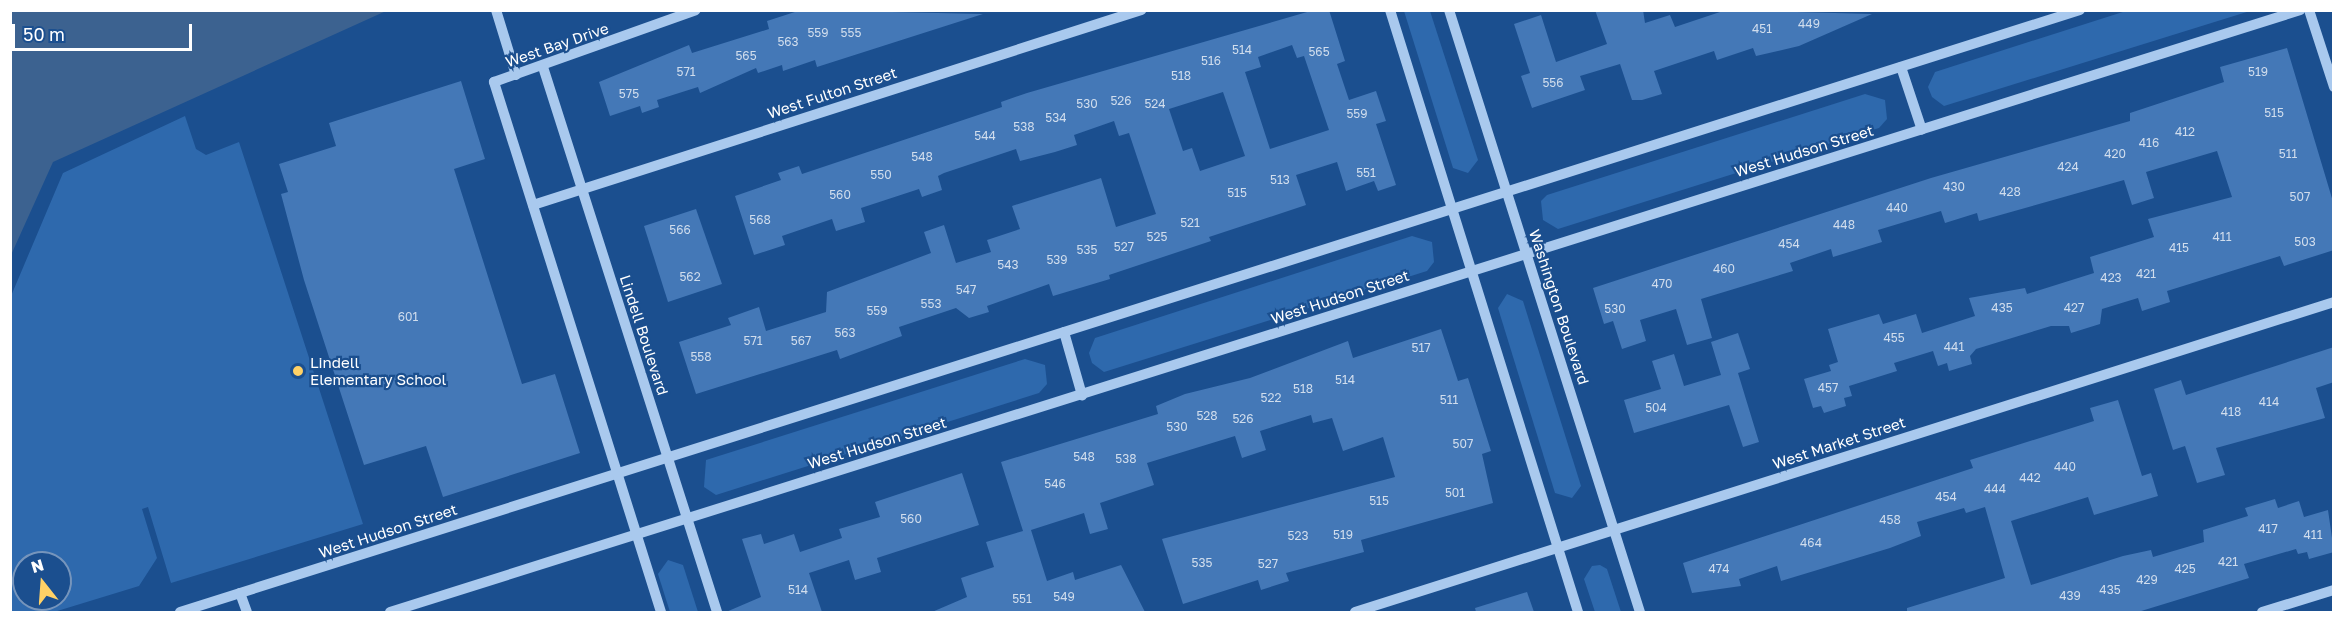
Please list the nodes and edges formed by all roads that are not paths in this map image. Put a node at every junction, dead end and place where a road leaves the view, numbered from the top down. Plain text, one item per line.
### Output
1 (496, 10) edge
2 (696, 10) edge
3 (1141, 10) edge
4 (1390, 10) edge
5 (1449, 10) edge
6 (2080, 10) edge
7 (2300, 10) edge
8 (2309, 10) edge
9 (543, 67) junction
10 (1901, 67) junction
11 (516, 75) junction
12 (2334, 87) edge
13 (1922, 130) junction
14 (581, 188) junction
15 (1507, 192) junction
16 (533, 205) junction
17 (1452, 210) junction
18 (1526, 254) junction
19 (1472, 272) junction
20 (2334, 302) edge
21 (1064, 332) junction
22 (1082, 394) junction
23 (668, 458) junction
24 (617, 474) junction
25 (687, 519) junction
26 (1614, 530) junction
27 (637, 535) junction
28 (1558, 548) junction
29 (2334, 590) edge
30 (240, 593) junction
31 (180, 612) edge
32 (247, 612) edge
33 (390, 612) edge
34 (661, 612) edge
35 (717, 612) edge
36 (1354, 612) edge
37 (1578, 612) edge
38 (1640, 612) edge
39 (2262, 612) edge

1 - 11 street
2 - 9 street, West Bay Drive
3 - 14 street, West Fulton Street
4 - 17 street
5 - 15 street, Washington Boulevard
6 - 10 street, West Hudson Street
7 - 13 street, West Hudson Street
8 - 12 street
9 - 11 street, West Bay Drive
9 - 14 street, Lindell Boulevard
10 - 13 street
10 - 15 street, West Hudson Street
11 - 16 street, West Bay Drive
13 - 18 street, West Hudson Street
14 - 16 street, West Fulton Street
14 - 23 street, Lindell Boulevard
15 - 17 street, West Hudson Street
15 - 18 street, Washington Boulevard
16 - 24 street
17 - 19 street
17 - 21 street, West Hudson Street
18 - 19 street, West Hudson Street
18 - 26 street, Washington Boulevard
19 - 22 street, West Hudson Street
19 - 28 street
20 - 26 street, West Market Street
21 - 22 street
21 - 23 street, West Hudson Street
22 - 25 street, West Hudson Street
23 - 24 street, West Hudson Street
23 - 25 street, Lindell Boulevard
24 - 27 street
24 - 30 street, West Hudson Street
25 - 27 street, West Hudson Street
25 - 35 street, Lindell Boulevard
26 - 28 street, West Market Street
26 - 38 street, Washington Boulevard
27 - 33 street, West Hudson Street
27 - 34 street
28 - 36 street, West Market Street
28 - 37 street
29 - 39 street
30 - 31 street, West Hudson Street
30 - 32 street

